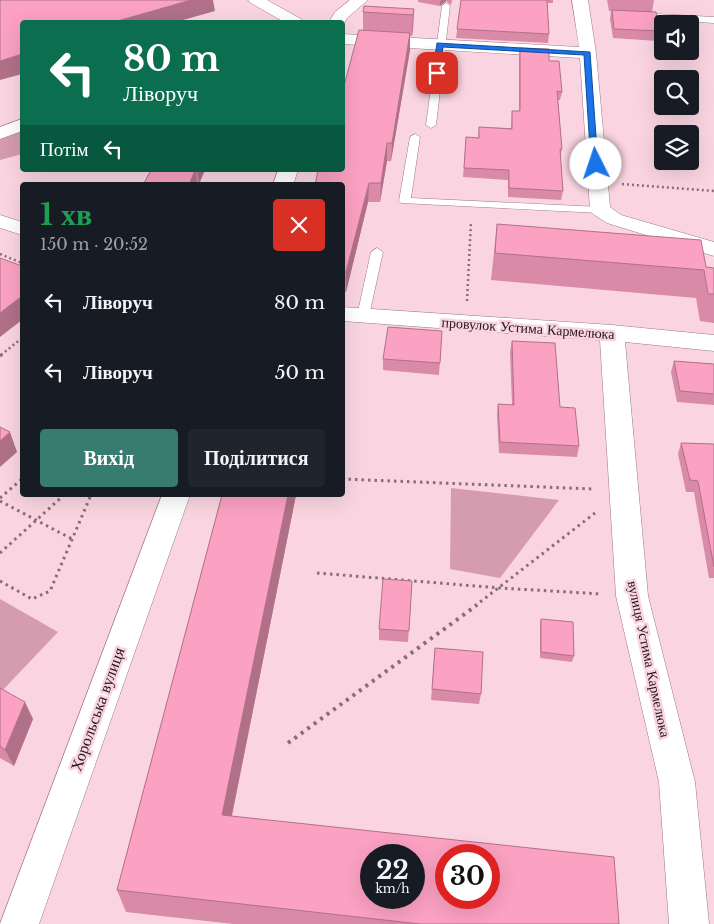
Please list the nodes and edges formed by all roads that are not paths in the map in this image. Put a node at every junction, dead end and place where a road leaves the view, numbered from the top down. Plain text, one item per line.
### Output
1 (256, 0) edge
2 (360, 0) edge
3 (580, 0) edge
4 (446, 6) dead end
5 (632, 16) edge
6 (654, 19) edge
7 (291, 20) edge
8 (338, 20) edge
9 (699, 20) edge
10 (714, 20) edge
11 (345, 39) edge
12 (440, 45) junction
13 (588, 53) junction
14 (431, 125) dead end
15 (20, 126) edge
16 (0, 133) edge
17 (414, 137) dead end
18 (600, 210) junction
19 (0, 221) edge
20 (20, 228) edge
21 (714, 249) edge
22 (376, 252) dead end
23 (353, 315) edge
24 (612, 333) junction
25 (714, 343) edge
26 (175, 497) edge
27 (19, 924) edge
28 (689, 924) edge

1 - 7 street
2 - 8 street
3 - 13 street
4 - 12 lane
5 - 6 lane
9 - 10 lane
11 - 12 street
12 - 13 street
12 - 14 lane
13 - 18 street
15 - 16 street
17 - 18 lane
18 - 21 street
19 - 20 street
22 - 23 lane
23 - 24 street, провулок Устима Кармелюка
24 - 25 street, провулок Устима Кармелюка
24 - 28 street, вулиця Устима Кармелюка
26 - 27 street, Хорольська вулиця

